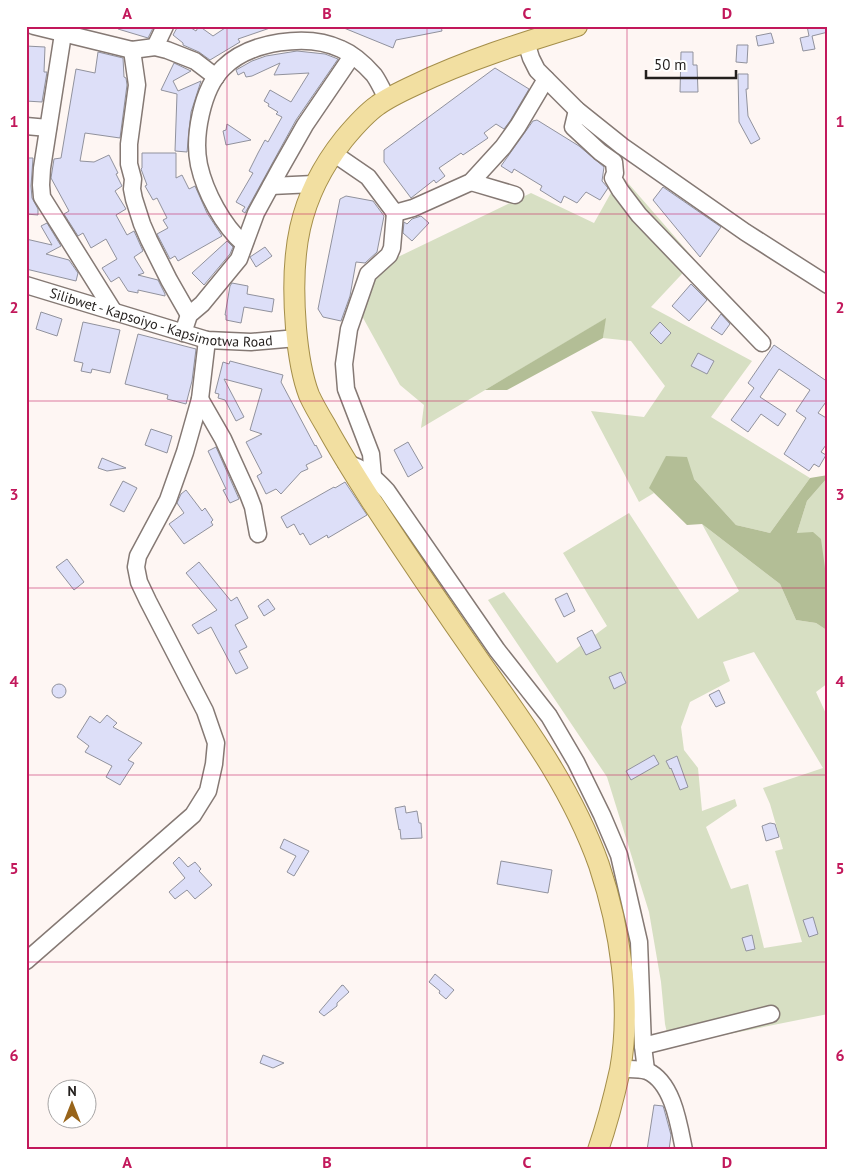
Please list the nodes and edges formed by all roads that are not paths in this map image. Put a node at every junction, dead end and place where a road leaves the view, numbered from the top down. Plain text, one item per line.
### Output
1 (34, 26) edge
2 (165, 26) edge
3 (577, 26) edge
4 (63, 34) junction
5 (526, 42) junction
6 (155, 47) junction
7 (132, 50) junction
8 (352, 56) junction
9 (216, 77) junction
10 (546, 80) junction
11 (387, 99) junction
12 (577, 110) junction
13 (26, 126) edge
14 (48, 128) junction
15 (333, 153) junction
16 (471, 182) junction
17 (314, 184) junction
18 (271, 186) junction
19 (515, 195) dead end
20 (395, 213) junction
21 (244, 244) junction
22 (26, 285) edge
23 (828, 285) edge
24 (114, 312) junction
25 (189, 315) junction
26 (184, 333) junction
27 (297, 338) junction
28 (207, 340) junction
29 (762, 343) dead end
30 (200, 399) junction
31 (346, 463) junction
32 (373, 476) junction
33 (258, 534) dead end
34 (26, 961) edge
35 (772, 1014) dead end
36 (643, 1046) junction
37 (620, 1069) junction
38 (646, 1070) junction
39 (598, 1150) edge
40 (684, 1150) edge

1 - 4 street
2 - 6 street
3 - 5 main road
4 - 7 street
4 - 14 street
5 - 10 street
5 - 11 main road
6 - 7 street
6 - 9 street
7 - 25 street
8 - 9 street
8 - 11 street
8 - 18 street
9 - 21 street
10 - 12 street
10 - 16 street
11 - 15 main road
12 - 23 street
12 - 29 street
13 - 14 street
14 - 24 street
15 - 17 main road
15 - 20 street
16 - 19 street
16 - 20 street
17 - 18 street
17 - 27 main road
18 - 21 street
20 - 32 street
21 - 25 street
22 - 24 street, Silibwet - Kapsoiyo - Kapsimotwa Road
24 - 26 street, Silibwet - Kapsoiyo - Kapsimotwa Road
25 - 26 street
26 - 28 street, Silibwet - Kapsoiyo - Kapsimotwa Road
27 - 28 street, Silibwet - Kapsoiyo - Kapsimotwa Road
27 - 31 main road
28 - 30 street
30 - 33 street
30 - 34 street
31 - 32 street
31 - 37 main road
32 - 36 street
35 - 36 street
36 - 38 street
37 - 38 street
37 - 39 main road
38 - 40 street

